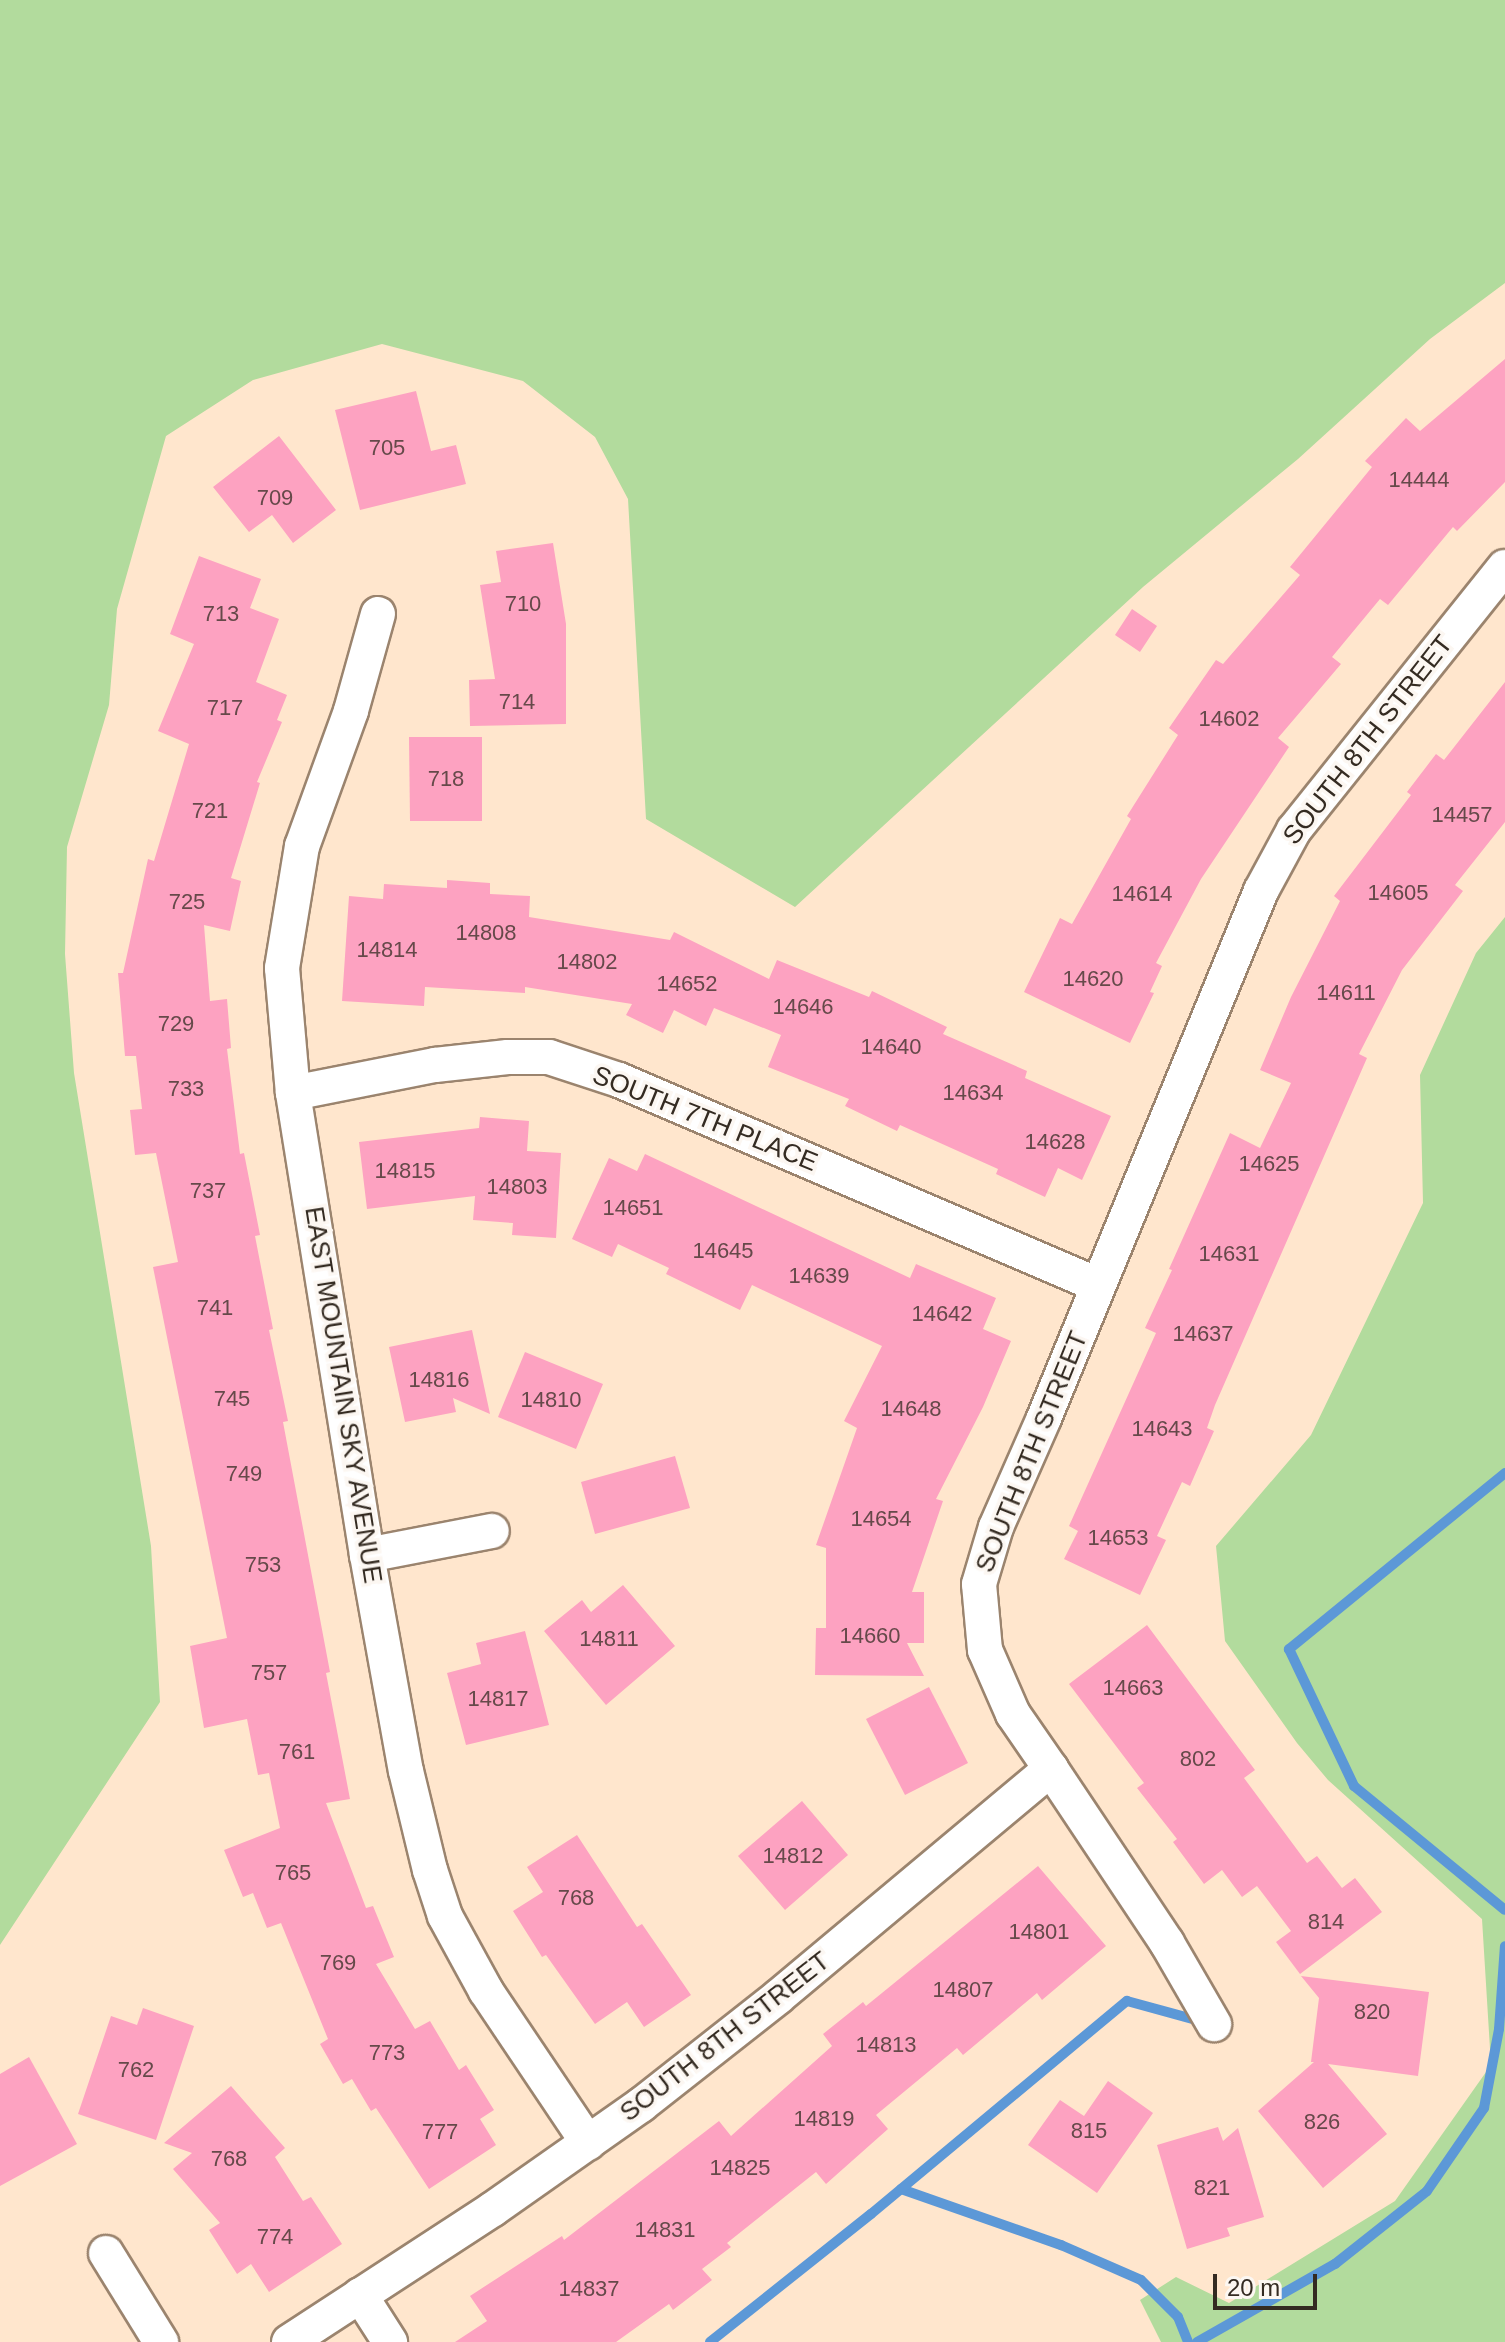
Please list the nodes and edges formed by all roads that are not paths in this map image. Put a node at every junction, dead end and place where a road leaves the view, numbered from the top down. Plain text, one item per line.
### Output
1 (1505, 567) edge
2 (378, 614) dead end
3 (293, 1093) junction
4 (1098, 1285) junction
5 (492, 1531) dead end
6 (367, 1555) junction
7 (1051, 1769) junction
8 (1214, 2024) dead end
9 (588, 2143) junction
10 (106, 2253) dead end
11 (360, 2295) junction
12 (161, 2342) edge
13 (289, 2342) edge
14 (390, 2342) edge

1 - 4 street, SOUTH 8TH STREET
2 - 3 street, EAST MOUNTAIN SKY AVENUE
3 - 4 street, SOUTH 7TH PLACE
3 - 6 street, EAST MOUNTAIN SKY AVENUE
4 - 7 street, SOUTH 8TH STREET
5 - 6 street
6 - 9 street, EAST MOUNTAIN SKY AVENUE
7 - 8 street
7 - 9 street, SOUTH 8TH STREET
9 - 11 street, SOUTH 8TH STREET
10 - 12 street
11 - 13 street, SOUTH 8TH STREET
11 - 14 street

